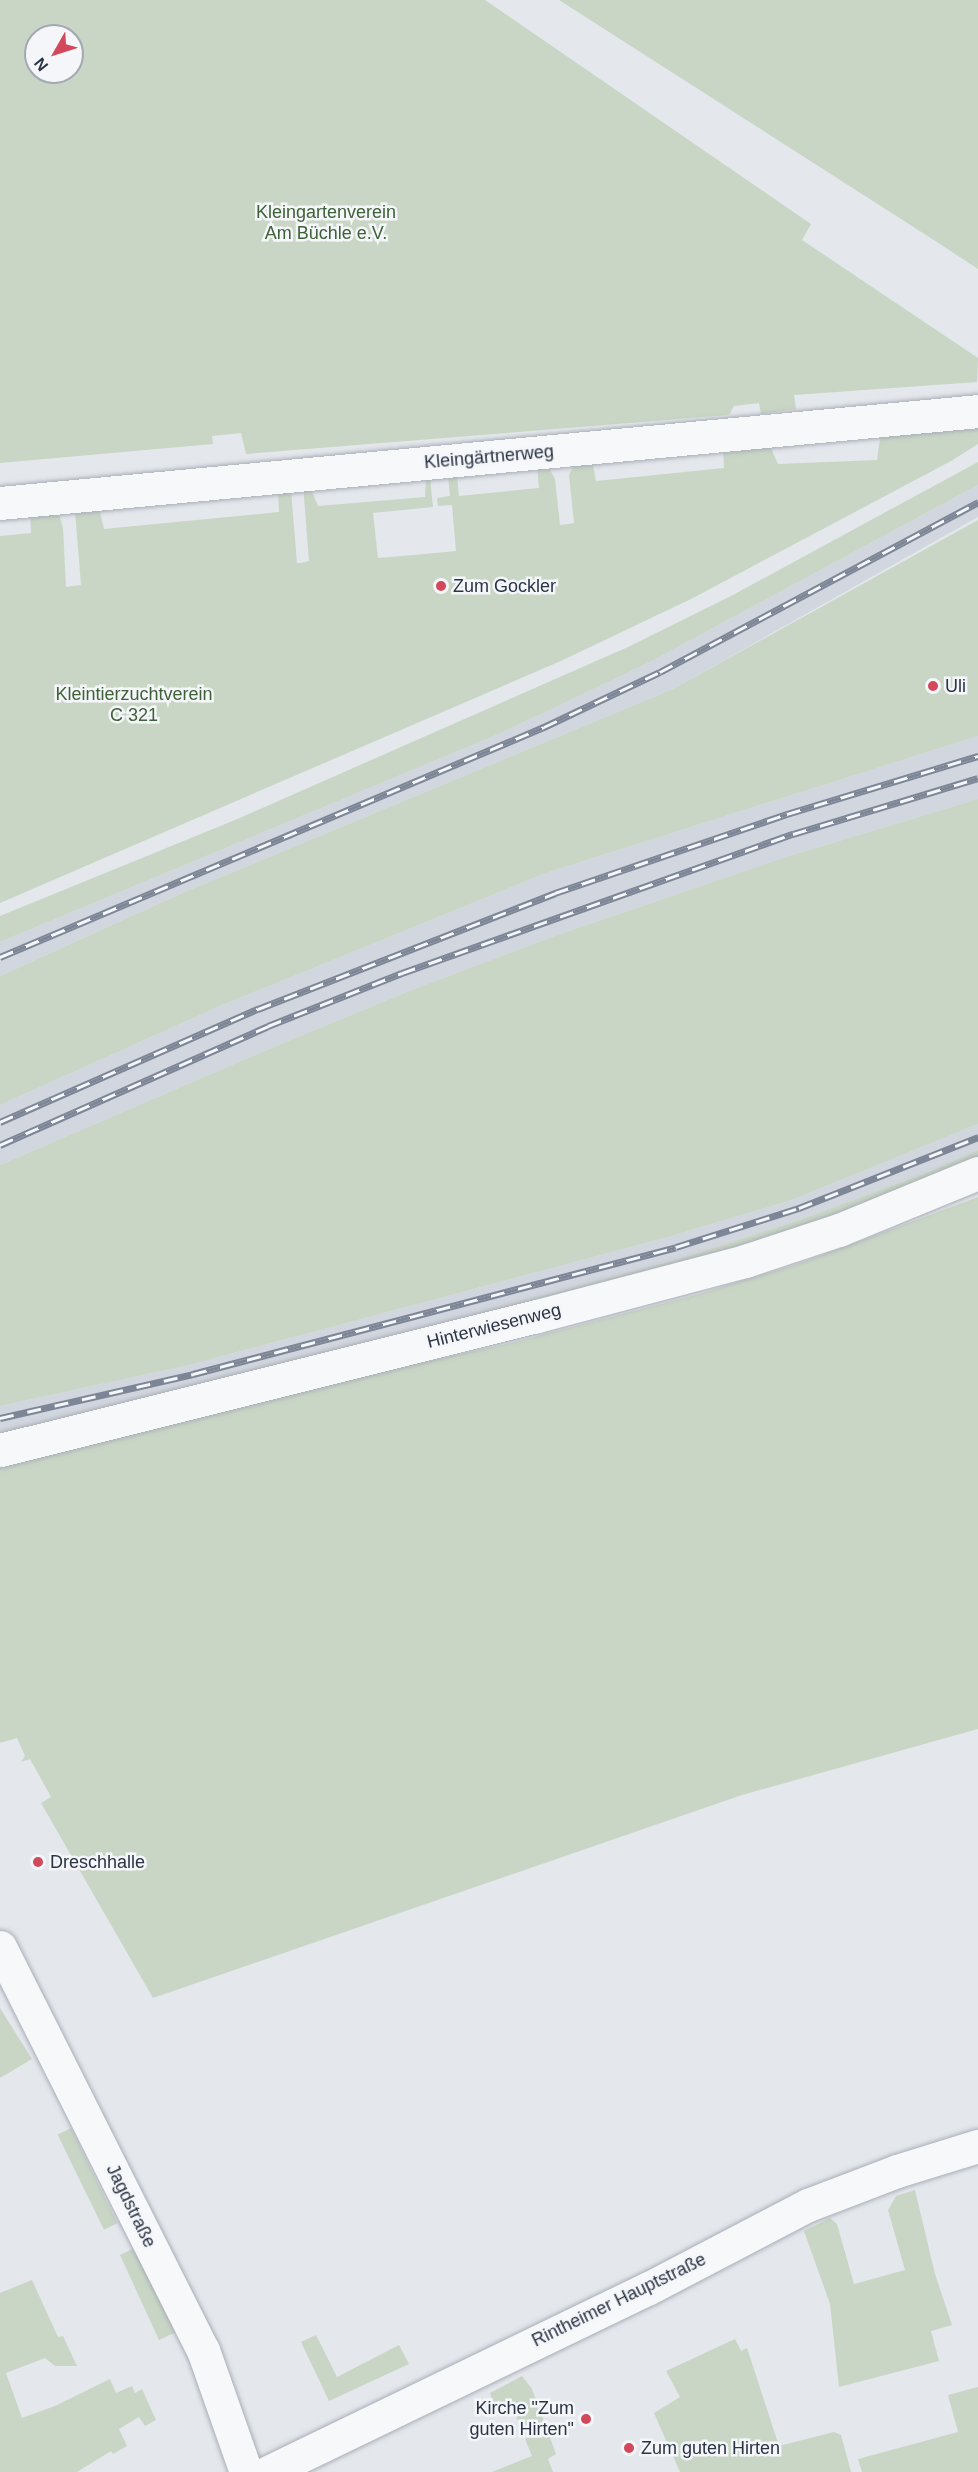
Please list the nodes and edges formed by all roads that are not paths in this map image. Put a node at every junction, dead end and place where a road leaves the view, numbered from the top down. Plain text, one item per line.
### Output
1 (978, 411) edge
2 (0, 503) edge
3 (978, 1173) edge
4 (0, 1450) edge
5 (0, 1947) edge
6 (0, 1979) edge
7 (39, 2028) junction
8 (978, 2146) edge
9 (246, 2472) edge
10 (268, 2472) edge

1 - 2 street, Kleingärtnerweg
3 - 4 street, Hinterwiesenweg
5 - 7 street, Jagdstraße
6 - 7 street
7 - 9 street, Jagdstraße
8 - 10 street, Rintheimer Hauptstraße

